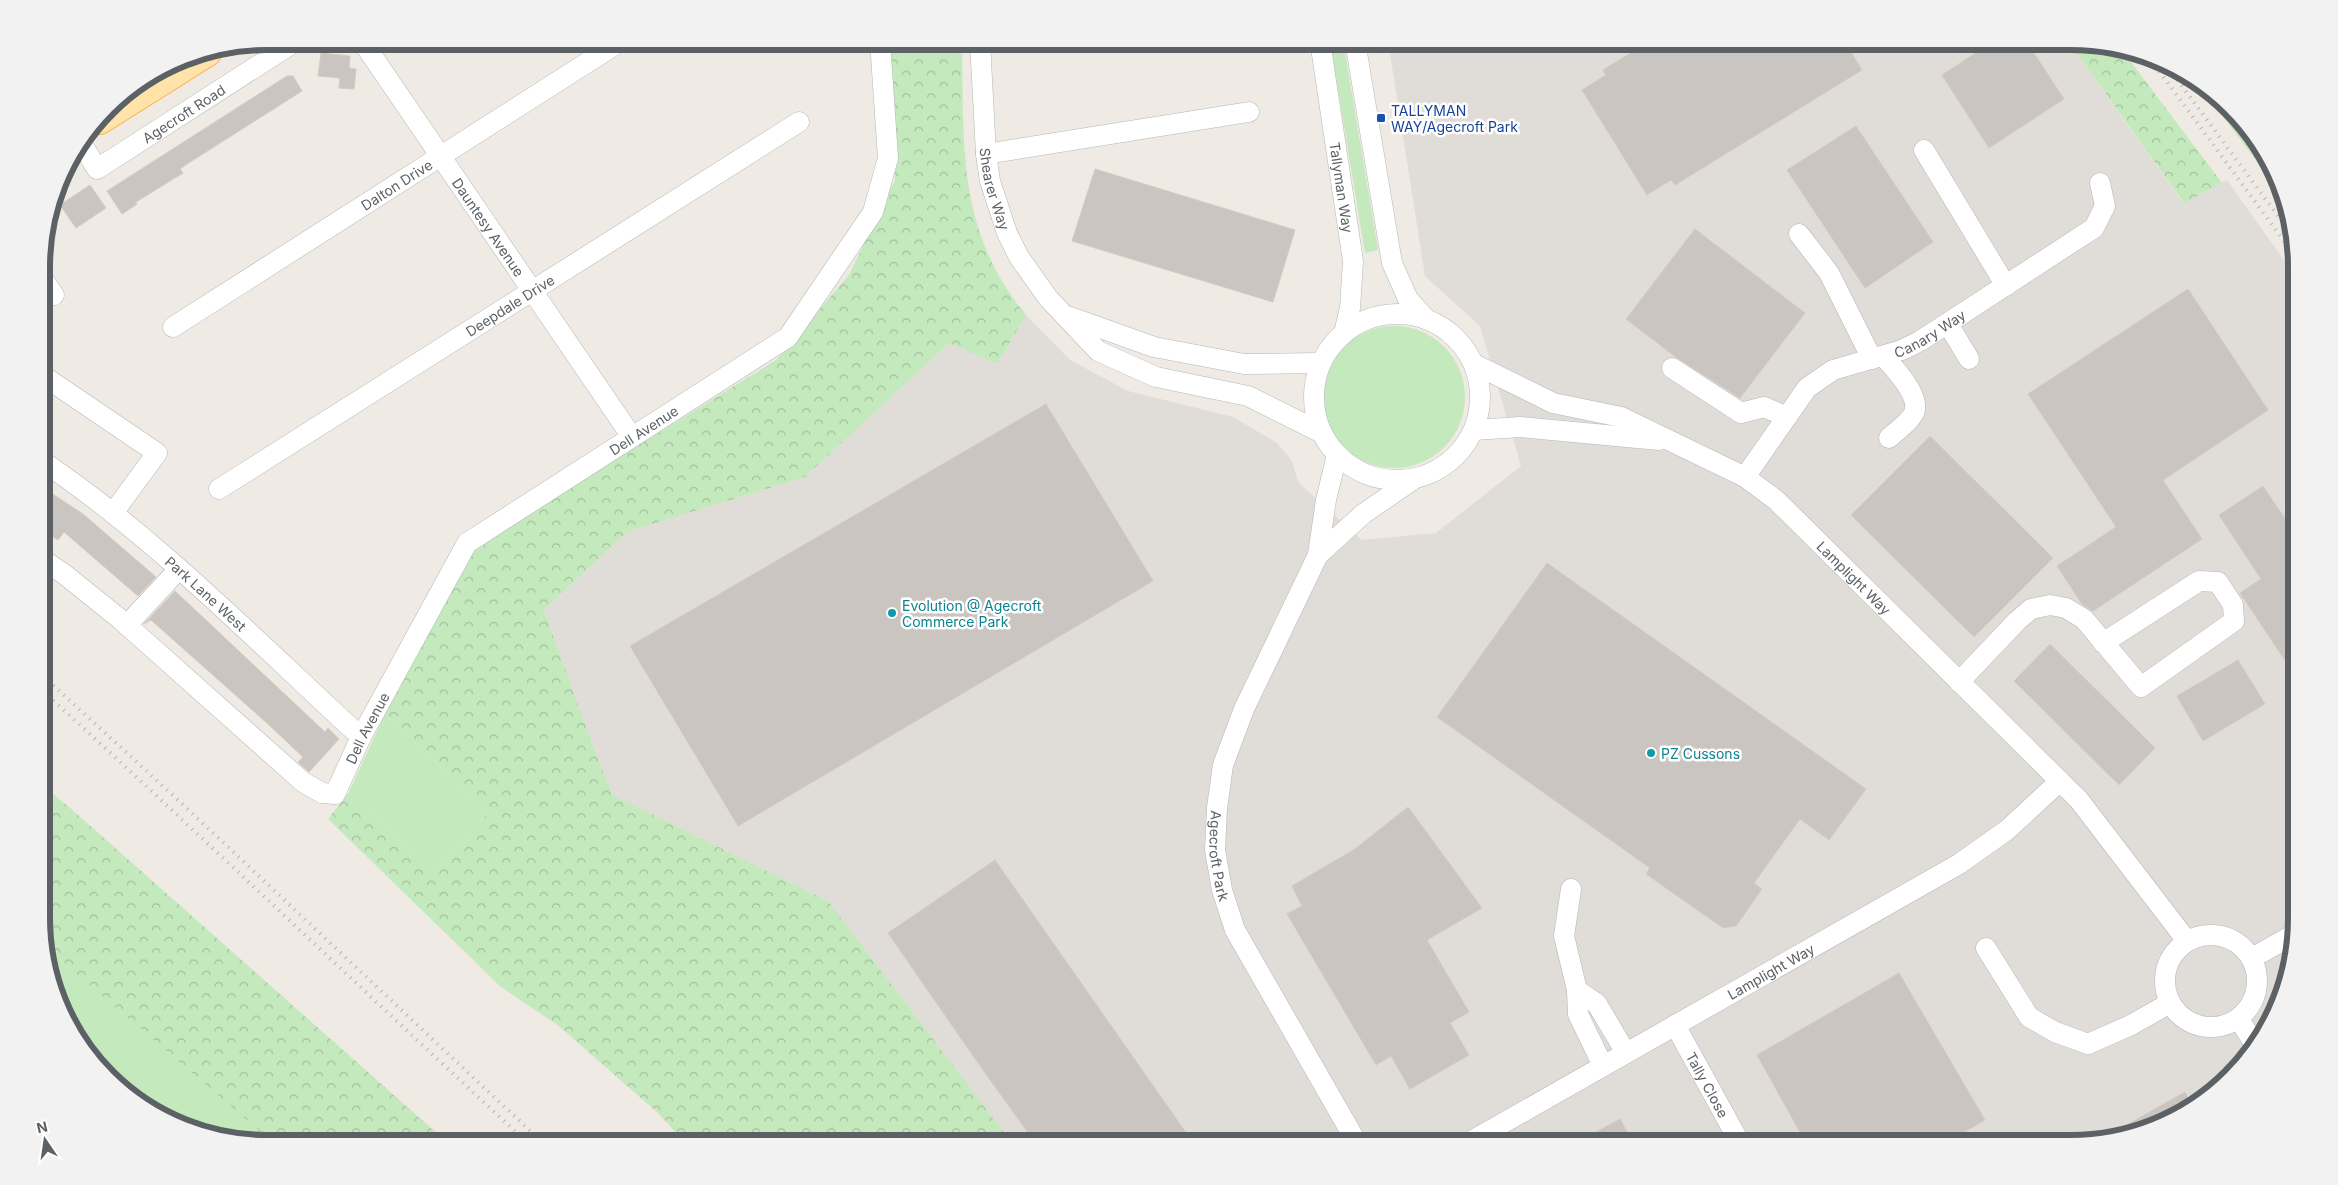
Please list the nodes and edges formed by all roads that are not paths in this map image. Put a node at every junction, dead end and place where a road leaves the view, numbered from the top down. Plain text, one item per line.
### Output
1 (282, 50) edge
2 (368, 50) edge
3 (607, 50) edge
4 (881, 50) edge
5 (980, 50) edge
6 (1321, 50) edge
7 (1356, 50) edge
8 (189, 65) edge
9 (119, 109) edge
10 (1249, 112) dead end
11 (799, 122) dead end
12 (85, 149) edge
13 (1924, 150) dead end
14 (986, 154) junction
15 (440, 156) junction
16 (2100, 183) dead end
17 (1799, 234) dead end
18 (2006, 286) junction
19 (531, 292) junction
20 (1065, 316) junction
21 (1426, 319) junction
22 (1948, 324) junction
23 (173, 327) dead end
24 (1344, 333) junction
25 (1878, 357) junction
26 (1969, 359) dead end
27 (1321, 363) junction
28 (1474, 364) junction
29 (1672, 368) dead end
30 (50, 380) edge
31 (1787, 417) junction
32 (1474, 430) junction
33 (1322, 433) junction
34 (632, 438) junction
35 (1889, 438) dead end
36 (1673, 441) junction
37 (1337, 455) junction
38 (50, 467) edge
39 (1745, 476) junction
40 (1416, 479) junction
41 (219, 489) dead end
42 (113, 513) junction
43 (1318, 555) junction
44 (50, 564) edge
45 (179, 570) junction
46 (127, 625) junction
47 (2103, 643) junction
48 (1959, 682) junction
49 (361, 737) junction
50 (2060, 781) junction
51 (1572, 889) dead end
52 (2287, 938) edge
53 (2187, 941) junction
54 (1986, 948) dead end
55 (2252, 958) junction
56 (1577, 990) junction
57 (2170, 1004) junction
58 (2239, 1019) junction
59 (1675, 1025) junction
60 (2251, 1039) edge
61 (1626, 1053) junction
62 (1603, 1066) junction
63 (1351, 1135) edge
64 (1484, 1135) edge
65 (1736, 1135) edge

1 - 12 street, Agecroft Road
2 - 15 street, Dauntesy Avenue
3 - 15 street, Dalton Drive
4 - 34 street, Dell Avenue
5 - 14 street, Shearer Way
6 - 24 street, Tallyman Way
7 - 21 street
8 - 9 main road
10 - 14 street
11 - 19 street, Deepdale Drive
13 - 18 street
14 - 20 street, Shearer Way
15 - 19 street, Dauntesy Avenue
15 - 23 street, Dalton Drive
16 - 18 street, Canary Way
17 - 25 street
18 - 22 street, Canary Way
19 - 34 street, Dauntesy Avenue
19 - 41 street, Deepdale Drive
20 - 27 street
20 - 33 street, Shearer Way
21 - 24 street
21 - 28 street
22 - 25 street, Canary Way
22 - 26 street
24 - 27 street
25 - 31 street, Canary Way
25 - 35 street
27 - 33 street
28 - 32 street
28 - 36 street, Lamplight Way
29 - 31 street
30 - 42 street
31 - 39 street, Canary Way
32 - 36 street
32 - 40 street
33 - 37 street
34 - 49 street, Dell Avenue
36 - 39 street, Lamplight Way
37 - 40 street
37 - 43 street
38 - 42 street, Park Lane West
39 - 48 street, Lamplight Way
40 - 43 street
42 - 45 street, Park Lane West
43 - 63 street, Agecroft Park
44 - 46 street
45 - 46 street
45 - 49 street, Park Lane West
46 - 49 street, Dell Avenue
47 - 47 street
47 - 48 street
48 - 50 street, Lamplight Way
50 - 53 street, Lamplight Way
50 - 59 street, Lamplight Way
51 - 56 street
52 - 55 street
53 - 55 street
53 - 57 street
54 - 57 street
55 - 58 street
56 - 61 street
56 - 62 street
57 - 58 street
58 - 60 street
59 - 61 street, Lamplight Way
59 - 65 street, Tally Close
61 - 62 street, Lamplight Way
62 - 64 street, Lamplight Way

